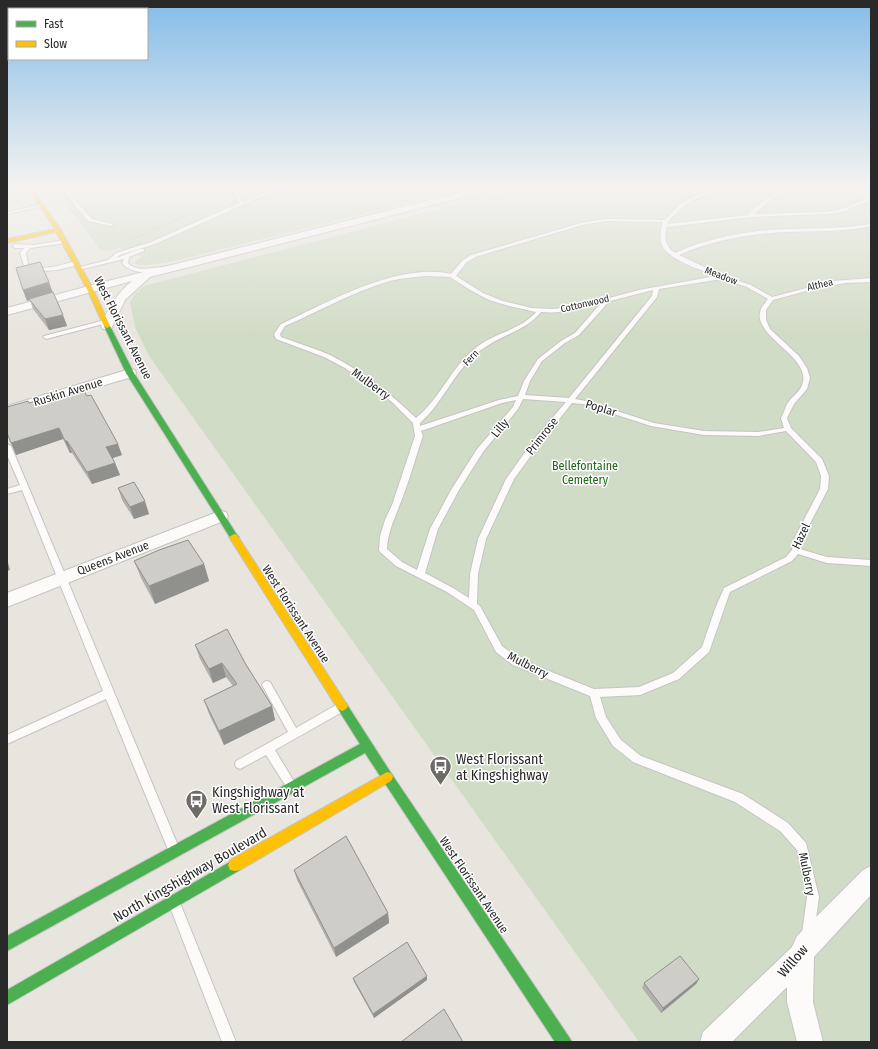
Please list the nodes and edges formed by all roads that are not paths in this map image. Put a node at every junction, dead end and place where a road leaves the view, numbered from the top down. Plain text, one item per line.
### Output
1 (38, 236) edge
2 (61, 236) edge
3 (168, 236) edge
4 (296, 236) edge
5 (541, 236) edge
6 (664, 236) edge
7 (728, 236) edge
8 (65, 242) junction
9 (152, 243) junction
10 (11, 244) edge
11 (28, 247) junction
12 (675, 255) junction
13 (127, 257) junction
14 (110, 260) junction
15 (78, 266) junction
16 (160, 270) junction
17 (453, 276) junction
18 (722, 277) junction
19 (871, 280) edge
20 (90, 289) junction
21 (656, 289) junction
22 (771, 299) junction
23 (603, 301) junction
24 (540, 310) junction
25 (7, 312) edge
26 (106, 324) junction
27 (277, 334) joint
28 (46, 337) dead end
29 (130, 373) junction
30 (520, 398) junction
31 (570, 400) junction
32 (7, 410) edge
33 (416, 426) junction
34 (788, 429) junction
35 (7, 446) edge
36 (24, 486) junction
37 (7, 492) edge
38 (220, 516) junction
39 (796, 551) junction
40 (871, 564) edge
41 (420, 575) junction
42 (62, 578) junction
43 (7, 600) edge
44 (473, 606) junction
45 (267, 685) dead end
46 (109, 693) junction
47 (594, 693) junction
48 (342, 707) junction
49 (294, 734) junction
50 (7, 740) edge
51 (367, 746) junction
52 (268, 748) junction
53 (240, 764) dead end
54 (387, 777) junction
55 (292, 787) junction
56 (174, 852) junction
57 (871, 878) edge
58 (174, 901) junction
59 (7, 944) edge
60 (804, 951) junction
61 (7, 998) edge
62 (228, 1042) edge
63 (564, 1042) edge
64 (713, 1042) edge
65 (810, 1042) edge

1 - 10 main road
2 - 8 main road, West Florissant Avenue
3 - 9 lane
4 - 16 street
5 - 17 lane
6 - 12 lane, Meadow
7 - 12 lane
8 - 11 lane
8 - 15 main road, West Florissant Avenue
9 - 13 lane
9 - 14 lane
10 - 11 lane
11 - 15 lane
12 - 18 lane, Meadow
13 - 14 lane
13 - 16 lane
14 - 15 lane
15 - 20 main road, West Florissant Avenue
16 - 20 street
16 - 26 street
17 - 24 lane, Cottonwood
17 - 27 lane, Cottonwood
18 - 21 lane, Cottonwood
18 - 22 lane, Meadow
19 - 22 lane, Althea
20 - 25 street
20 - 26 main road, West Florissant Avenue
21 - 23 lane, Cottonwood
21 - 31 lane, Primrose
22 - 34 lane
23 - 24 lane, Cottonwood
23 - 30 lane, Lilly
24 - 33 lane, Fern
26 - 28 lane
26 - 29 main road, West Florissant Avenue
27 - 33 lane, Mulberry
29 - 32 street, Ruskin Avenue
29 - 38 main road, West Florissant Avenue
30 - 31 lane, Poplar
30 - 33 lane, Poplar
30 - 41 lane, Lilly
31 - 34 lane, Poplar
31 - 44 lane, Primrose
33 - 41 lane, Mulberry
34 - 39 lane, Hazel
35 - 36 lane
36 - 37 lane
36 - 42 lane
38 - 42 street, Queens Avenue
38 - 48 main road, West Florissant Avenue
39 - 40 lane
39 - 47 lane, Hazel
41 - 44 lane, Mulberry
42 - 43 street, Queens Avenue
42 - 46 lane
44 - 47 lane, Mulberry
45 - 49 lane
46 - 50 lane
46 - 56 lane
47 - 60 lane, Mulberry
48 - 49 lane
48 - 51 main road, West Florissant Avenue
49 - 52 lane
51 - 54 main road, West Florissant Avenue
51 - 55 main road, North Kingshighway Boulevard
52 - 53 lane
52 - 55 lane
54 - 58 main road, North Kingshighway Boulevard
54 - 63 main road, West Florissant Avenue
55 - 56 main road, North Kingshighway Boulevard
56 - 59 main road, North Kingshighway Boulevard
57 - 60 street, Willow
58 - 61 main road, North Kingshighway Boulevard
58 - 62 lane
60 - 64 street, Willow
60 - 65 street

